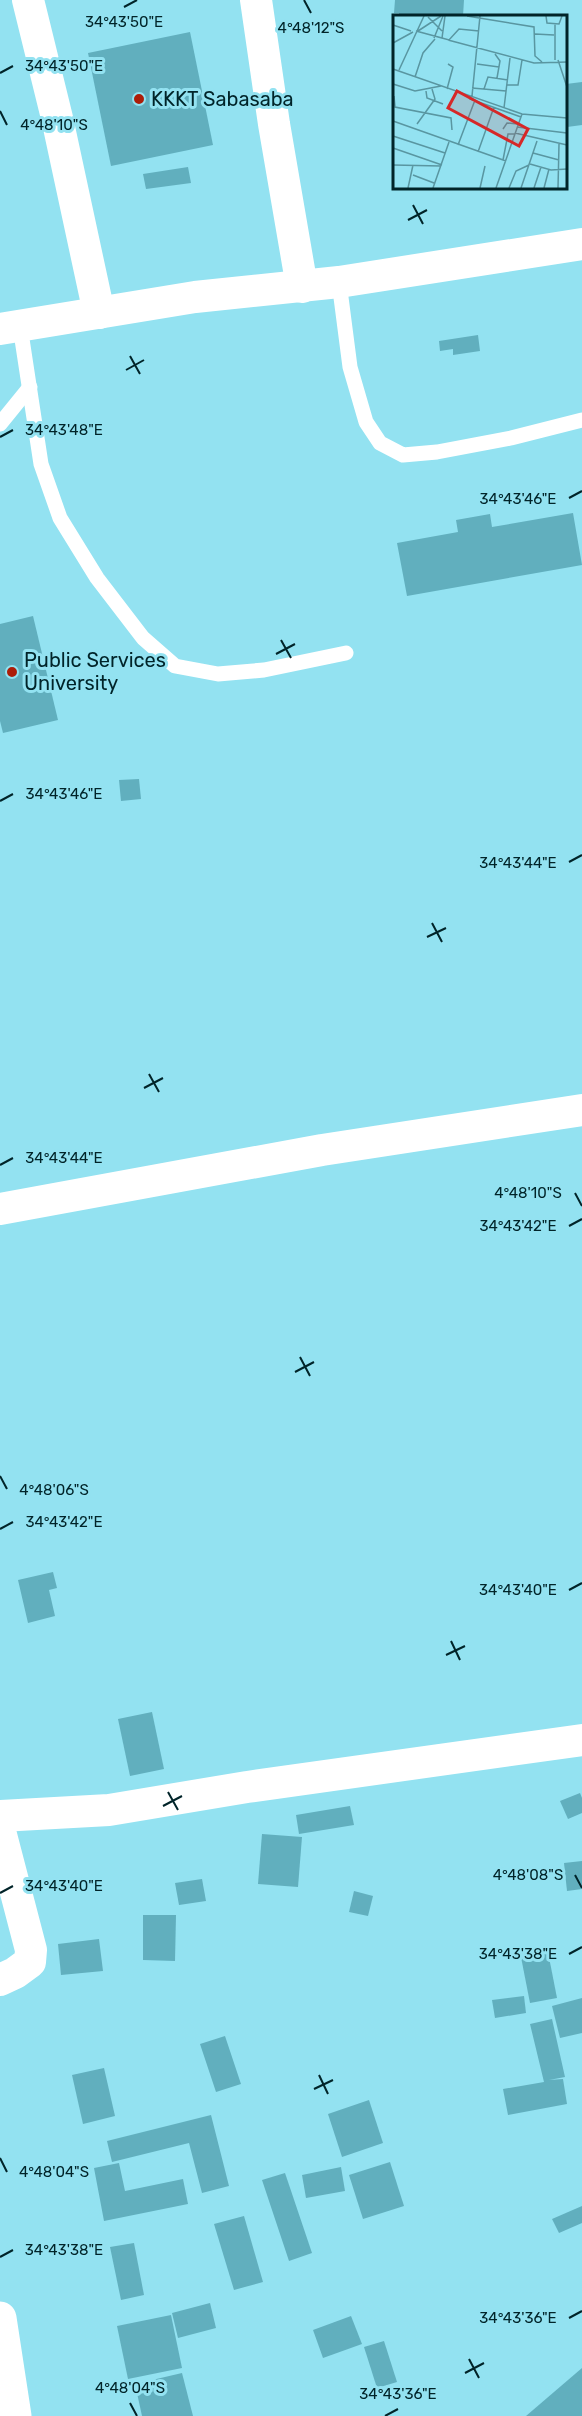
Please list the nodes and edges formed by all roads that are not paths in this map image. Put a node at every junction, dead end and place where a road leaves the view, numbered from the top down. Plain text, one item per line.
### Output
1 (28, 0) edge
2 (256, 0) edge
3 (582, 244) edge
4 (339, 282) junction
5 (302, 287) junction
6 (99, 313) junction
7 (10, 327) edge
8 (30, 387) junction
9 (582, 420) edge
10 (0, 424) edge
11 (346, 654) dead end
12 (582, 1110) edge
13 (0, 1209) edge
14 (582, 1740) edge
15 (0, 1816) edge
16 (0, 1831) edge
17 (0, 1980) edge
18 (0, 2318) edge
19 (15, 2416) edge

1 - 6 street
2 - 5 street
3 - 4 street
4 - 5 street
4 - 9 lane
5 - 6 street
6 - 7 street
7 - 8 lane
8 - 10 lane
8 - 11 lane
12 - 13 street
14 - 15 street
16 - 17 street
18 - 19 main road

